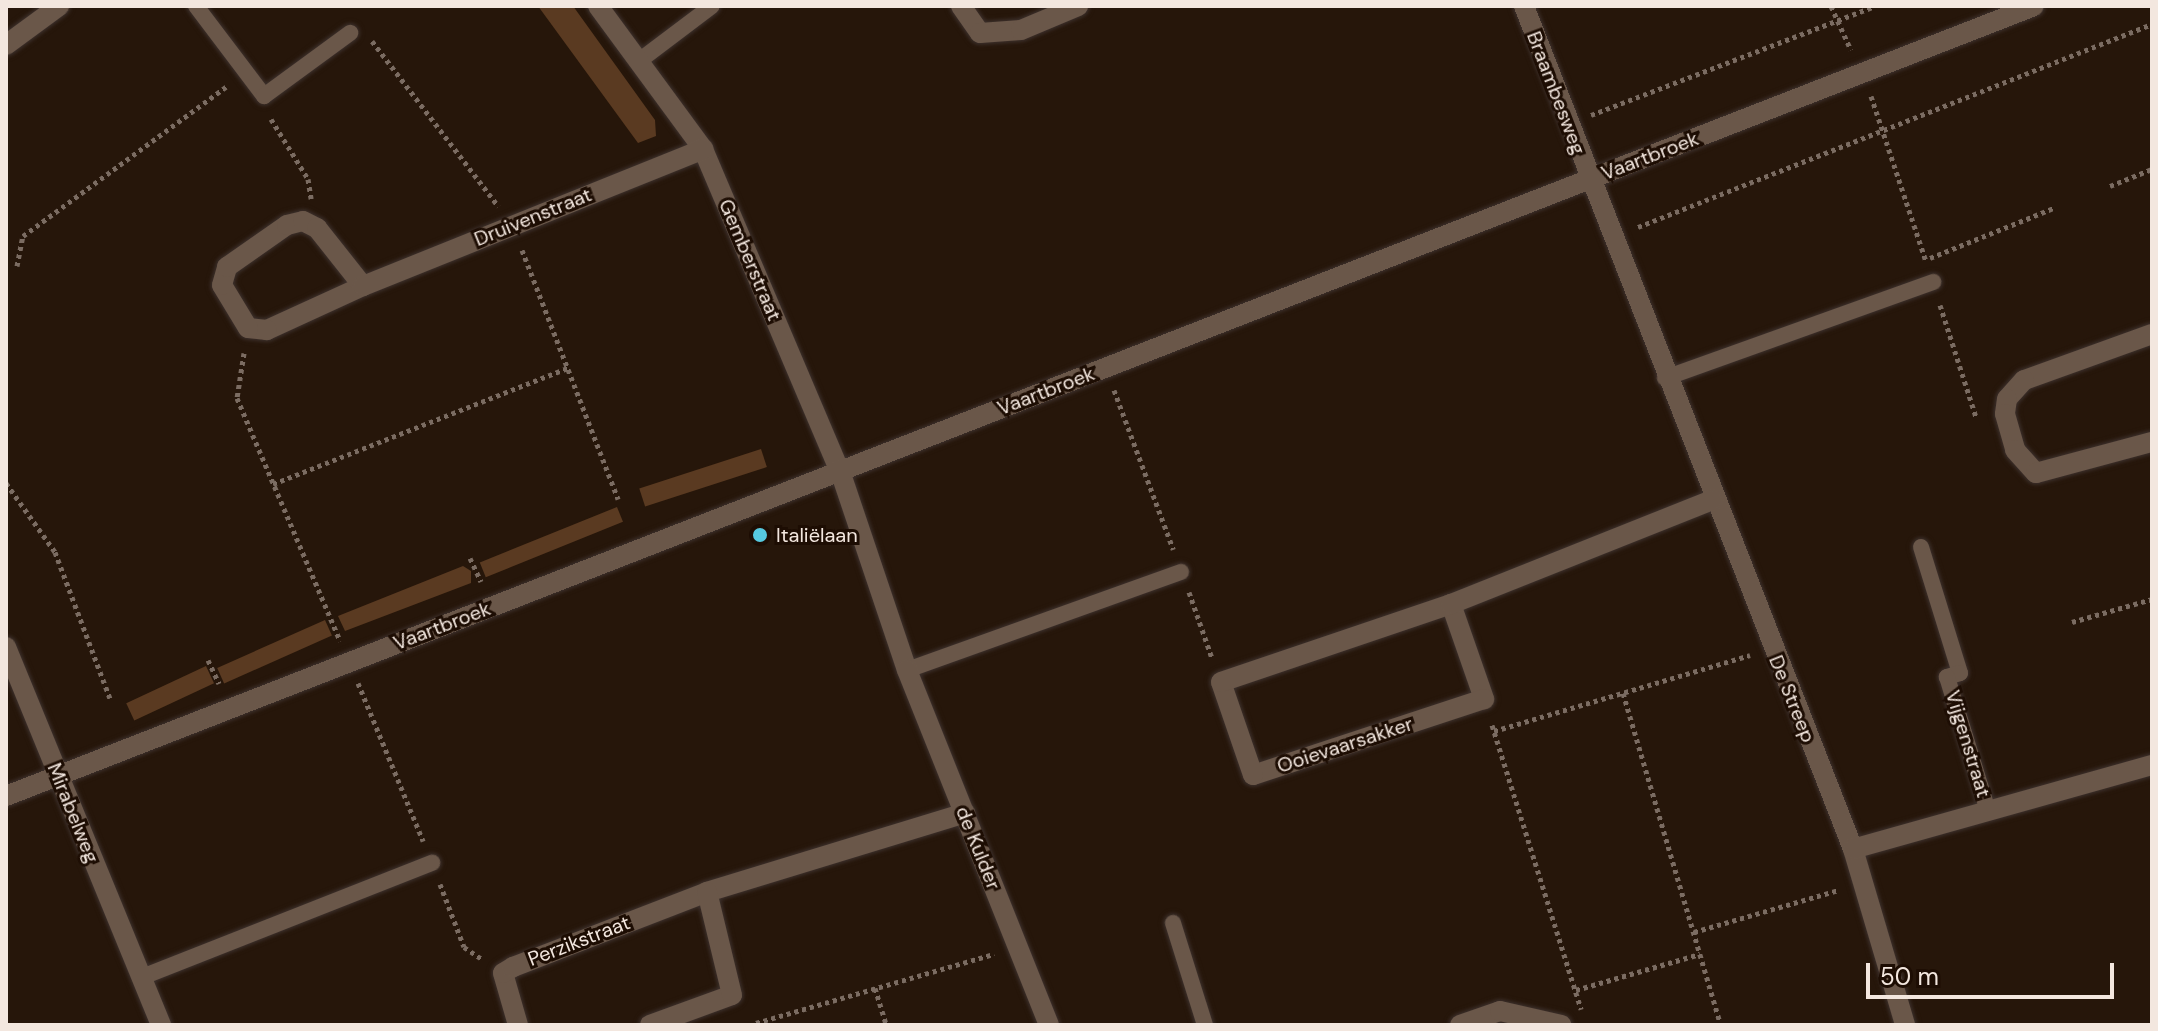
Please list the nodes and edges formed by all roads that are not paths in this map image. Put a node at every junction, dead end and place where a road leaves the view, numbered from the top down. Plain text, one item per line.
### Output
1 (59, 6) edge
2 (196, 6) edge
3 (598, 6) edge
4 (712, 6) edge
5 (961, 6) edge
6 (1078, 6) edge
7 (1524, 6) edge
8 (2034, 6) edge
9 (350, 33) road end
10 (6, 45) edge
11 (639, 61) junction
12 (703, 149) junction
13 (1589, 179) junction
14 (1933, 282) road end
15 (363, 286) junction
16 (2152, 334) edge
17 (1665, 378) junction
18 (2152, 442) edge
19 (840, 471) junction
20 (1712, 500) junction
21 (1921, 547) dead end
22 (1181, 572) road end
23 (1451, 604) junction
24 (6, 647) edge
25 (907, 670) junction
26 (2152, 765) edge
27 (58, 776) junction
28 (6, 796) edge
29 (1988, 811) junction
30 (965, 813) junction
31 (1853, 849) junction
32 (432, 863) dead end
33 (707, 892) junction
34 (1173, 923) dead end
35 (142, 977) junction
36 (161, 1025) edge
37 (518, 1025) edge
38 (650, 1025) edge
39 (1049, 1025) edge
40 (1205, 1025) edge
41 (1460, 1025) edge
42 (1561, 1025) edge
43 (1905, 1025) edge

1 - 10 street
2 - 9 lane
3 - 11 street, Gemberstraat
4 - 11 lane
5 - 6 street
7 - 13 street, Braambesweg
8 - 13 street, Vaartbroek
11 - 12 street, Gemberstraat
12 - 15 street, Druivenstraat
12 - 19 street, Gemberstraat
13 - 17 street, De Streep
13 - 19 street, Vaartbroek
14 - 17 lane
15 - 15 street, Druivenstraat
16 - 18 street
17 - 20 street, De Streep
19 - 25 street, de Kulder
19 - 27 street, Vaartbroek
20 - 23 street
20 - 31 street, De Streep
21 - 29 lane, Vijgenstraat
22 - 25 lane
23 - 23 street, Ooievaarsakker
24 - 27 street, Mirabelweg
25 - 30 street, de Kulder
26 - 29 street, Vijgenstraat
27 - 28 street
27 - 35 street, Mirabelweg
29 - 31 street, Vijgenstraat
30 - 33 street, Perzikstraat
30 - 39 street, de Kulder
31 - 43 street, De Streep
32 - 35 lane
33 - 37 street, Perzikstraat
33 - 38 street
34 - 40 lane
35 - 36 street, Mirabelweg
41 - 42 street

